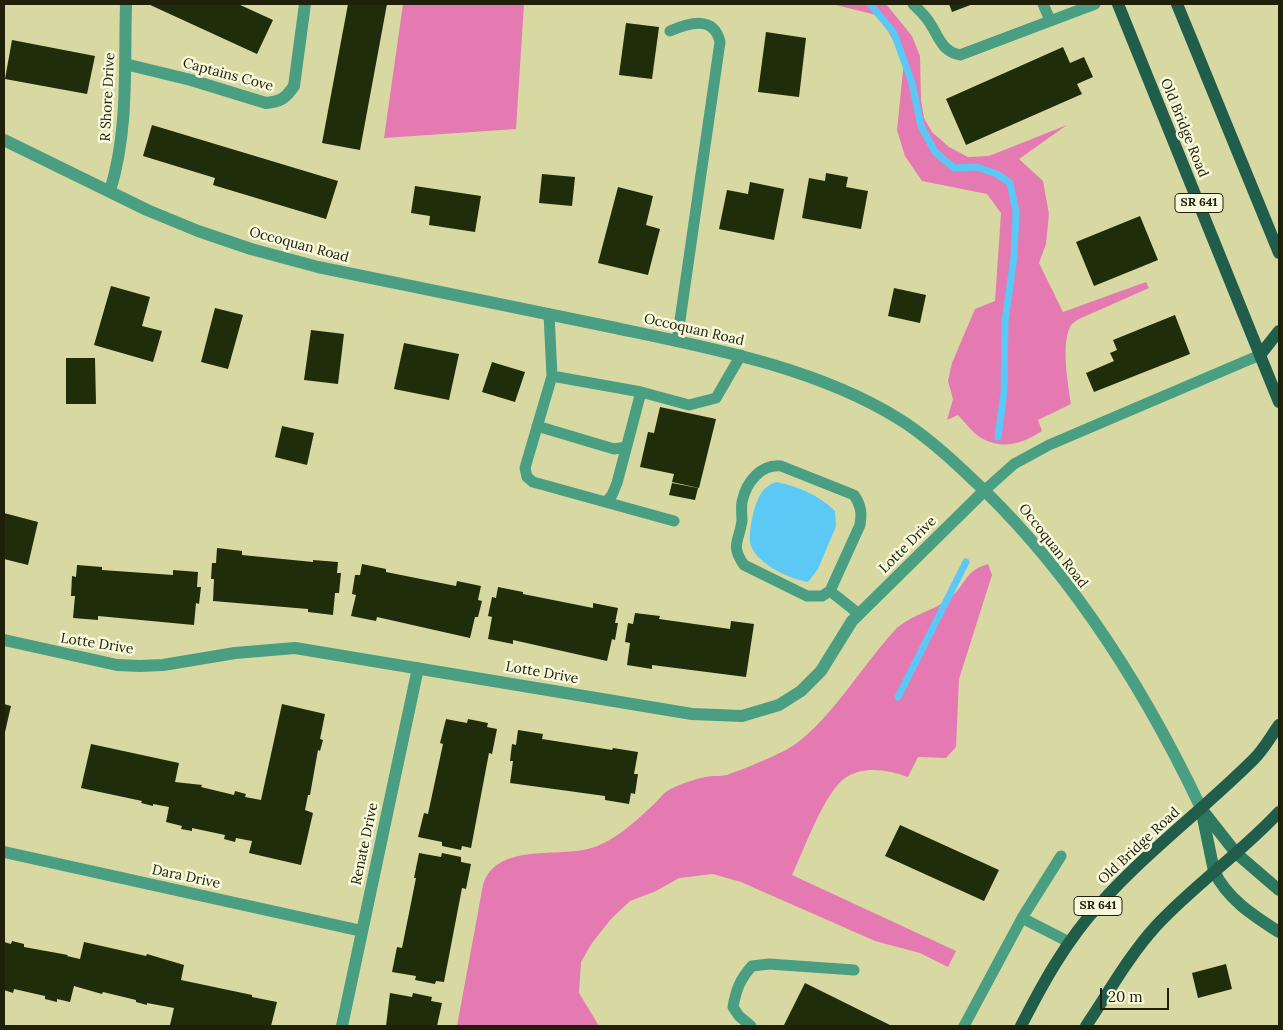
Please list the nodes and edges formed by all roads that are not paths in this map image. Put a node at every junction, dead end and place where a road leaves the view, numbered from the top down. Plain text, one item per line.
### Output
1 (126, 4) edge
2 (305, 4) edge
3 (913, 4) edge
4 (1043, 4) edge
5 (1095, 4) edge
6 (1118, 4) edge
7 (1177, 4) edge
8 (1050, 20) junction
9 (670, 31) dead end
10 (125, 64) junction
11 (4, 140) edge
12 (110, 191) junction
13 (1279, 253) edge
14 (549, 314) junction
15 (1279, 331) edge
16 (677, 341) junction
17 (741, 355) junction
18 (1260, 355) junction
19 (552, 376) junction
20 (641, 392) junction
21 (1279, 402) edge
22 (537, 426) junction
23 (626, 448) junction
24 (985, 490) junction
25 (606, 502) junction
26 (674, 521) dead end
27 (830, 592) junction
28 (859, 614) junction
29 (4, 640) edge
30 (418, 668) junction
31 (1279, 725) edge
32 (1201, 808) junction
33 (1279, 812) edge
34 (4, 852) edge
35 (1236, 853) junction
36 (1061, 856) dead end
37 (1214, 872) junction
38 (1279, 890) edge
39 (1022, 918) junction
40 (362, 931) junction
41 (1279, 932) edge
42 (1069, 942) junction
43 (854, 970) dead end
44 (342, 1026) edge
45 (751, 1026) edge
46 (964, 1026) edge
47 (1021, 1026) edge
48 (1086, 1026) edge

1 - 10 street, R Shore Drive
2 - 10 street, Captains Cove
3 - 8 lane
4 - 8 lane
5 - 8 lane
6 - 18 main road, Old Bridge Road / SR 641
7 - 13 main road
9 - 16 lane
10 - 12 street, R Shore Drive
11 - 12 street, Occoquan Road
12 - 14 street, Occoquan Road
14 - 16 street, Occoquan Road
14 - 19 lane
15 - 18 main road
16 - 17 street, Occoquan Road
17 - 20 lane
17 - 24 street, Occoquan Road
18 - 21 main road, Old Bridge Road / SR 641
18 - 24 lane
19 - 20 lane
19 - 22 lane
20 - 23 lane
22 - 23 lane
22 - 25 lane
23 - 25 lane
24 - 28 street, Lotte Drive
24 - 32 street, Occoquan Road
25 - 26 lane
27 - 27 lane
27 - 28 lane
28 - 30 street, Lotte Drive
29 - 30 street, Lotte Drive
30 - 40 street, Renate Drive
31 - 32 main road, Old Bridge Road / SR 641
32 - 35 main road, Occoquan Road
32 - 37 main road, Occoquan Road
32 - 42 main road, Old Bridge Road / SR 641
33 - 35 main road
34 - 40 street, Dara Drive
35 - 37 main road
35 - 38 main road, Occoquan Road
36 - 39 lane
37 - 41 main road, Occoquan Road
37 - 48 main road
39 - 42 lane
39 - 46 lane
40 - 44 street, Renate Drive
42 - 47 main road, Old Bridge Road / SR 641
43 - 45 lane

